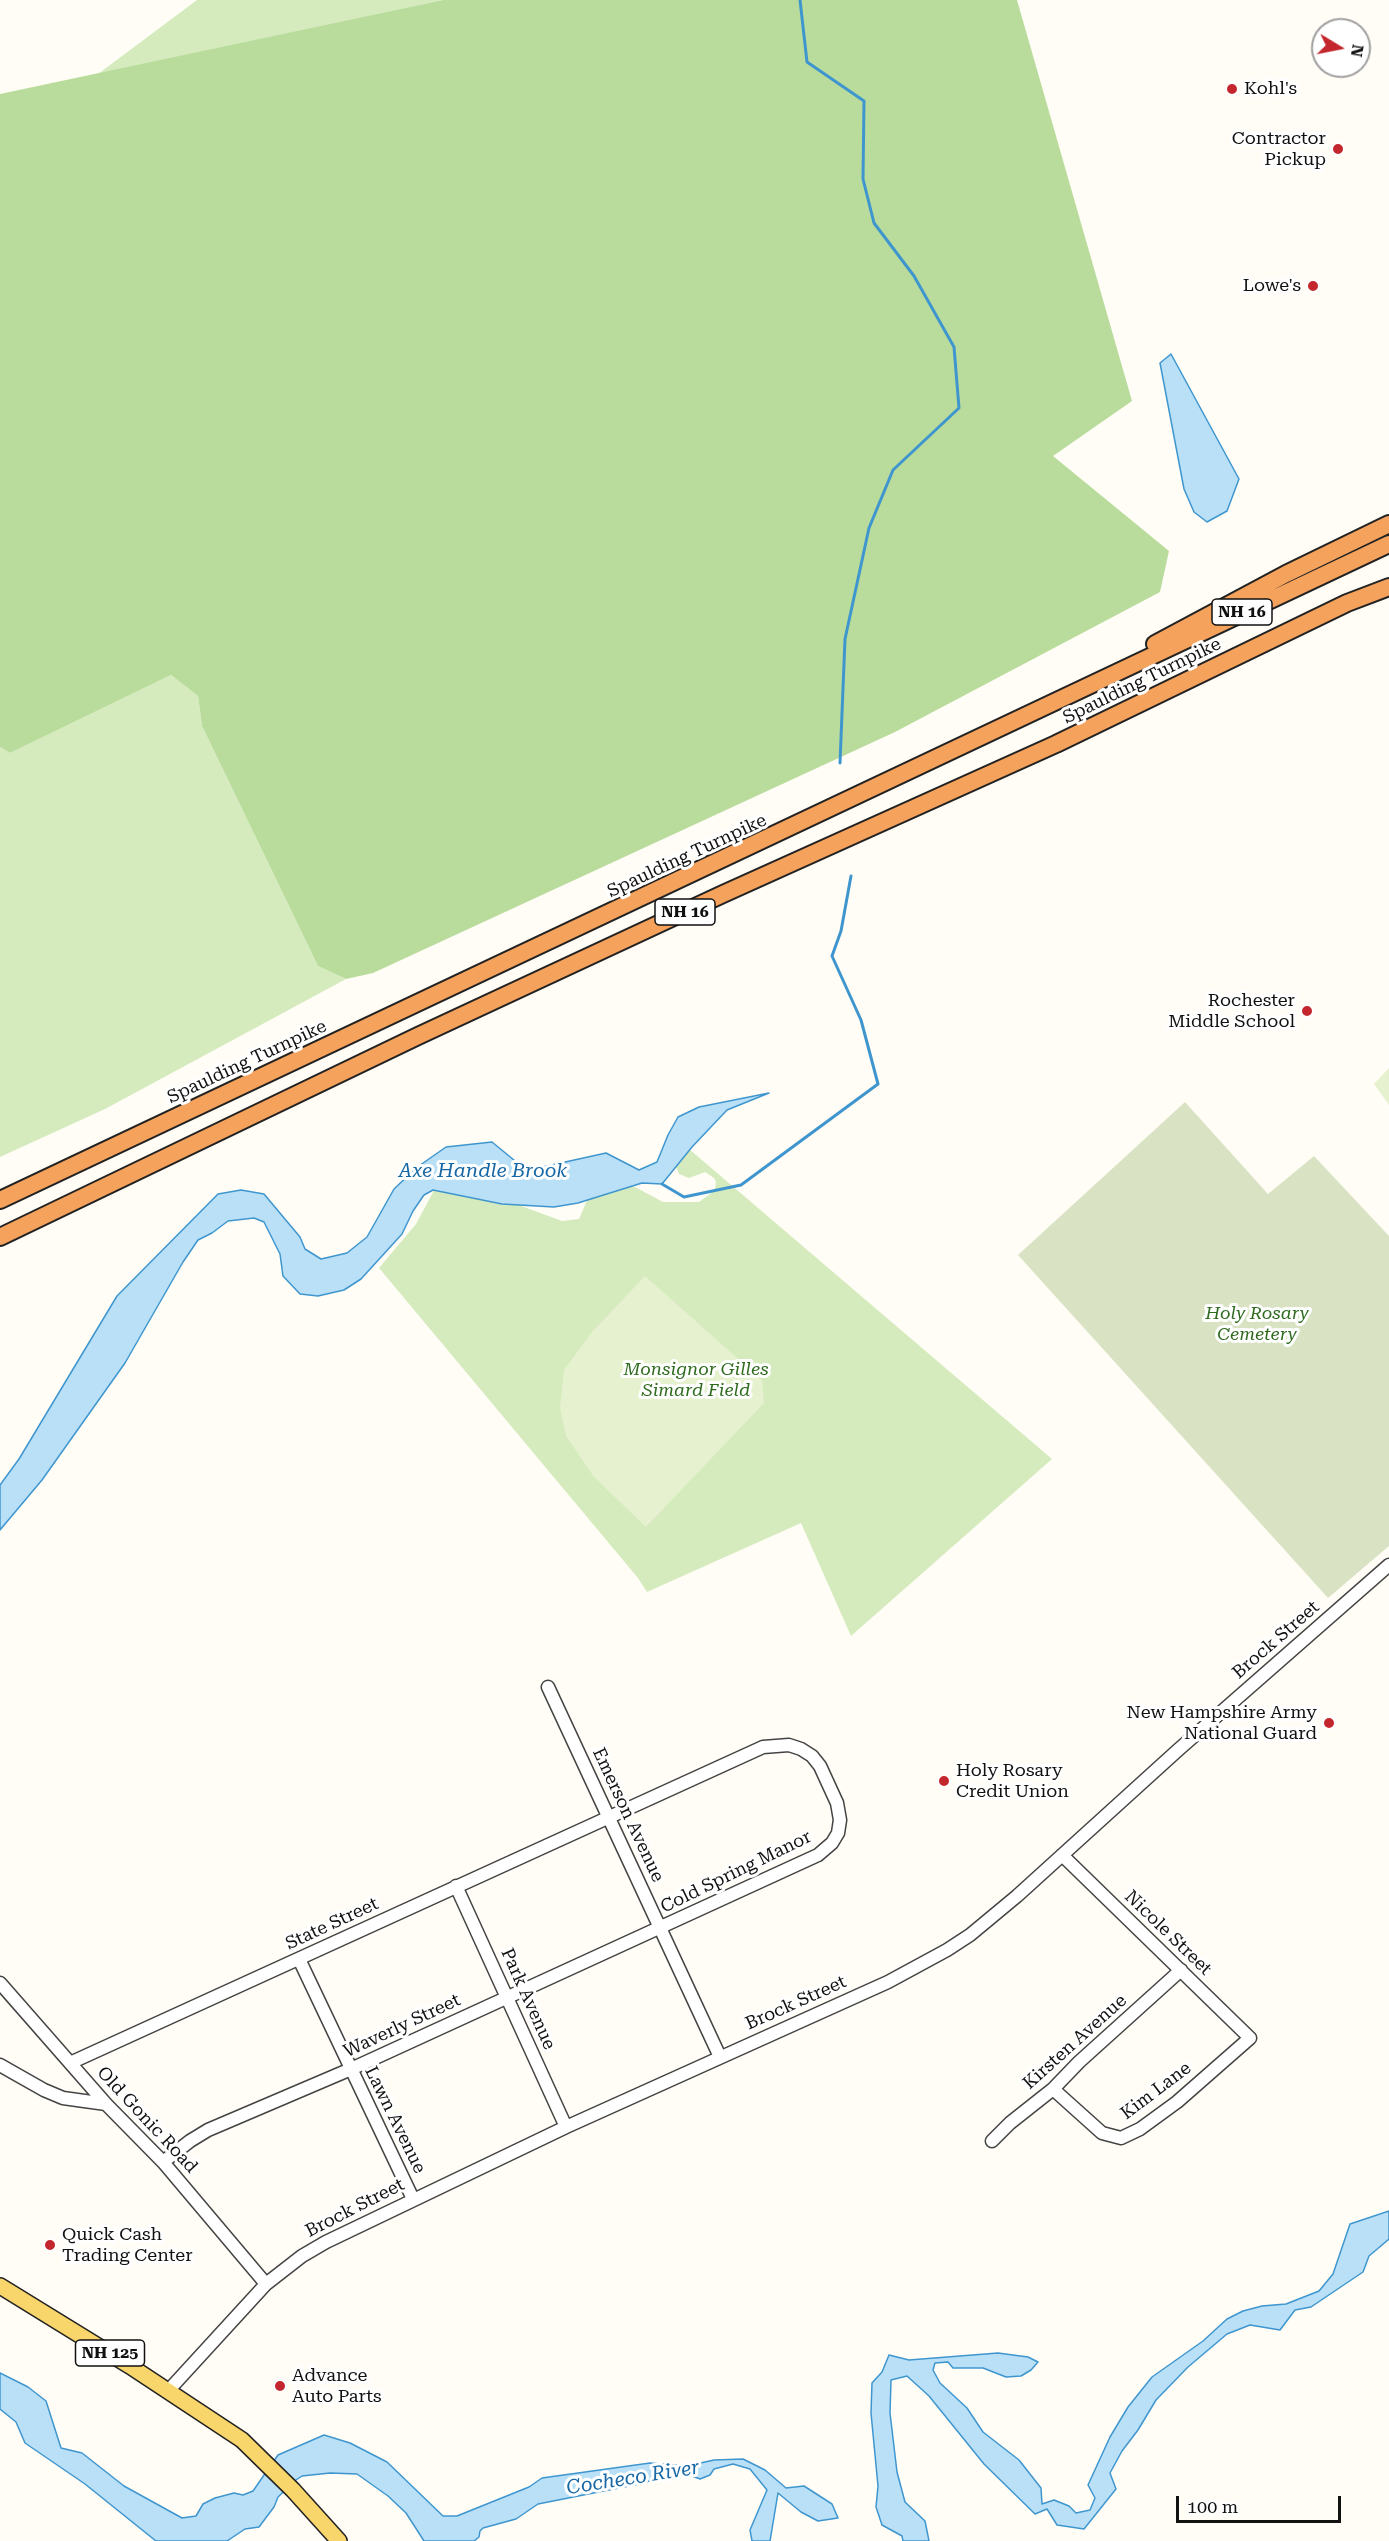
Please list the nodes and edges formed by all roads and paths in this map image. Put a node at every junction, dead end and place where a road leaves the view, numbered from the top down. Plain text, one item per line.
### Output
1 (1389, 524) edge
2 (1389, 544) edge
3 (1389, 587) edge
4 (1389, 601) edge
5 (1347, 603) junction
6 (1096, 682) junction
7 (0, 1200) edge
8 (25, 1226) junction
9 (0, 1237) edge
10 (0, 1249) edge
11 (1389, 1565) edge
12 (548, 1687) dead end
13 (609, 1818) junction
14 (1062, 1855) junction
15 (456, 1886) junction
16 (660, 1929) junction
17 (299, 1959) junction
18 (1181, 1970) junction
19 (0, 1983) edge
20 (507, 1997) junction
21 (1250, 2038) joint
22 (720, 2057) junction
23 (70, 2063) junction
24 (0, 2065) edge
25 (351, 2069) junction
26 (1053, 2088) junction
27 (106, 2104) junction
28 (566, 2127) junction
29 (992, 2141) dead end
30 (163, 2162) junction
31 (413, 2199) junction
32 (266, 2284) junction
33 (0, 2286) edge
34 (168, 2391) junction
35 (339, 2541) edge

1 - 6 highway
2 - 6 highway, Spaulding Turnpike / NH 16
3 - 5 highway, Spaulding Turnpike / NH 16
4 - 5 highway
5 - 8 highway, Spaulding Turnpike / NH 16
6 - 7 highway, Spaulding Turnpike / NH 16
8 - 9 highway, Spaulding Turnpike / NH 16
8 - 10 highway
11 - 14 street, Brock Street
12 - 13 street, Emerson Avenue
13 - 15 street, State Street
13 - 16 street, Emerson Avenue
13 - 16 street, Cold Spring Manor
14 - 18 street, Nicole Street
14 - 22 street, Brock Street
15 - 17 street, State Street
15 - 20 street, Park Avenue
16 - 20 street, Waverly Street
16 - 22 street, Emerson Avenue
17 - 23 street, State Street
17 - 25 street, Lawn Avenue
18 - 21 street, Nicole Street
18 - 26 street, Kirsten Avenue
19 - 23 street, Old Gonic Road
20 - 25 street, Waverly Street
20 - 28 street, Park Avenue
21 - 26 street, Kim Lane
22 - 28 street, Brock Street
23 - 27 street, Old Gonic Road
24 - 27 street
25 - 30 street, Waverly Street
25 - 31 street, Lawn Avenue
26 - 29 street, Kirsten Avenue
27 - 30 street, Old Gonic Road
28 - 31 street, Brock Street
30 - 32 street, Old Gonic Road
31 - 32 street, Brock Street
32 - 34 street, Brock Street
33 - 34 main road, NH 125
34 - 35 main road, NH 125

